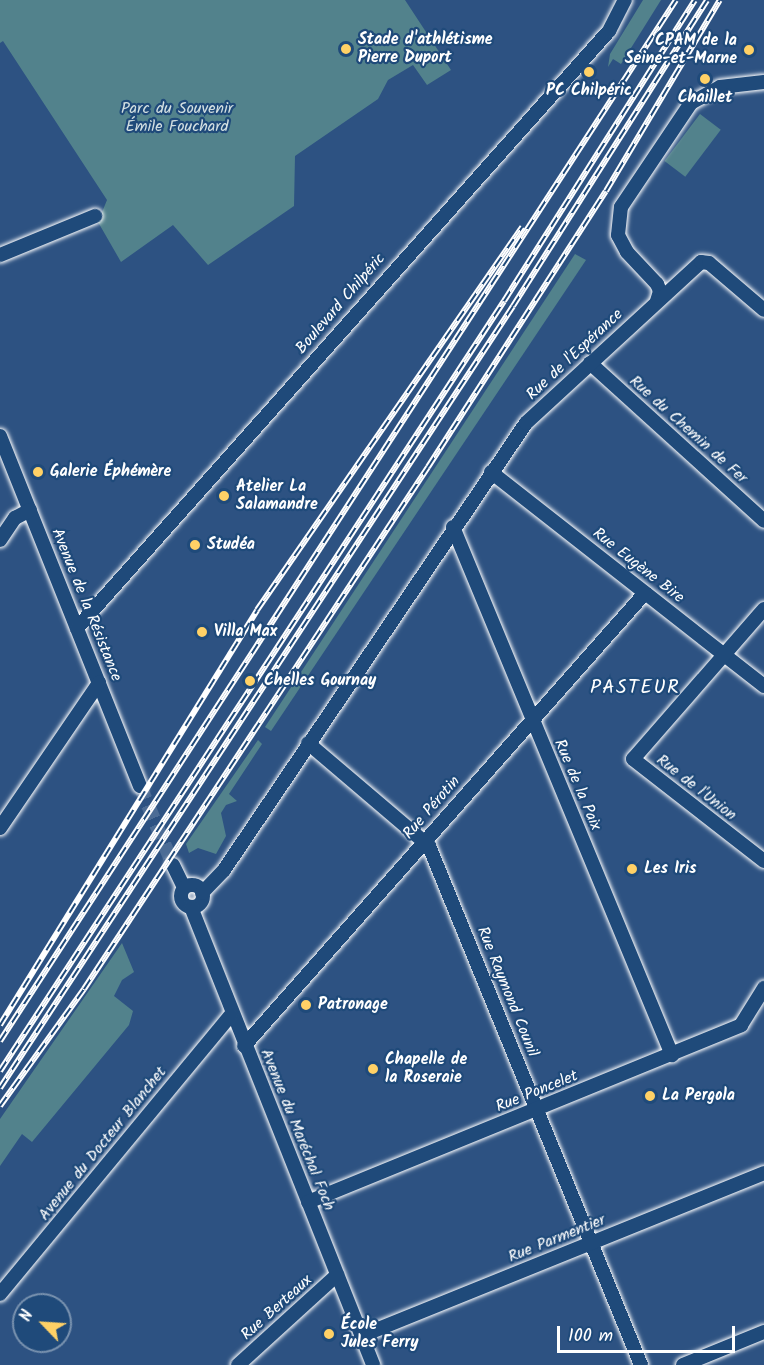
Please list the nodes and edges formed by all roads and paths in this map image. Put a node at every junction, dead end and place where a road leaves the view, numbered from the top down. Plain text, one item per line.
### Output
1 (620, 3) edge
2 (764, 82) edge
3 (95, 216) dead end
4 (0, 255) edge
5 (657, 301) junction
6 (764, 310) edge
7 (590, 363) junction
8 (0, 436) edge
9 (491, 472) junction
10 (30, 510) junction
11 (764, 521) edge
12 (453, 527) junction
13 (0, 540) edge
14 (645, 592) junction
15 (764, 609) edge
16 (77, 628) junction
17 (723, 654) junction
18 (99, 683) junction
19 (764, 686) edge
20 (532, 720) junction
21 (308, 743) junction
22 (140, 786) tunnel mouth
23 (0, 828) edge
24 (425, 842) junction
25 (764, 861) edge
26 (173, 865) tunnel mouth
27 (184, 888) junction
28 (202, 893) junction
29 (191, 907) junction
30 (763, 991) edge
31 (231, 1015) junction
32 (244, 1046) junction
33 (672, 1055) junction
34 (537, 1110) junction
35 (764, 1173) edge
36 (309, 1202) junction
37 (591, 1244) junction
38 (338, 1275) junction
39 (0, 1294) edge
40 (764, 1332) edge
41 (362, 1336) junction
42 (238, 1365) edge
43 (374, 1365) edge
44 (641, 1365) edge
45 (683, 1365) edge

1 - 16 street, Boulevard Chilpéric
2 - 5 street
3 - 4 street
5 - 6 street, Rue de l'Espérance
5 - 7 street, Rue de l'Espérance
7 - 9 street, Rue de l'Espérance
7 - 11 street, Rue du Chemin de Fer
8 - 10 street, Avenue de la Résistance
9 - 12 street, Rue de l'Espérance
9 - 14 street, Rue Eugène Bire
10 - 13 street
10 - 16 street, Avenue de la Résistance
12 - 20 street, Rue de la Paix
12 - 21 street, Rue de l'Espérance
14 - 17 street, Rue Eugène Bire
14 - 20 street, Rue Pérotin
15 - 17 street
16 - 18 street, Avenue de la Résistance
17 - 19 street, Rue Eugène Bire
17 - 25 street, Rue de l'Union
18 - 22 street, Avenue de la Résistance
18 - 23 street
20 - 24 street, Rue Pérotin
20 - 33 street, Rue de la Paix
21 - 24 street, Rue Raymond Counil
21 - 28 street, Rue de l'Espérance
24 - 32 street, Rue Pérotin
24 - 34 street, Rue Raymond Counil
26 - 27 street, Avenue du Maréchal Foch
27 - 28 street
27 - 29 street, Avenue du Maréchal Foch
28 - 29 street
29 - 31 street, Avenue du Maréchal Foch
30 - 33 street, Rue Poncelet
31 - 32 street, Avenue du Maréchal Foch
31 - 39 street, Avenue du Docteur Blanchet
32 - 36 street, Avenue du Maréchal Foch
33 - 34 street, Rue Poncelet
34 - 36 street, Rue Poncelet
34 - 37 street, Rue Raymond Counil
35 - 37 street, Rue Parmentier
36 - 38 street, Avenue du Maréchal Foch
37 - 41 street, Rue Parmentier
37 - 44 street, Rue Raymond Counil
38 - 41 street, Avenue du Maréchal Foch
38 - 42 street, Rue Berteaux
40 - 45 street
41 - 43 street, Avenue du Maréchal Foch

